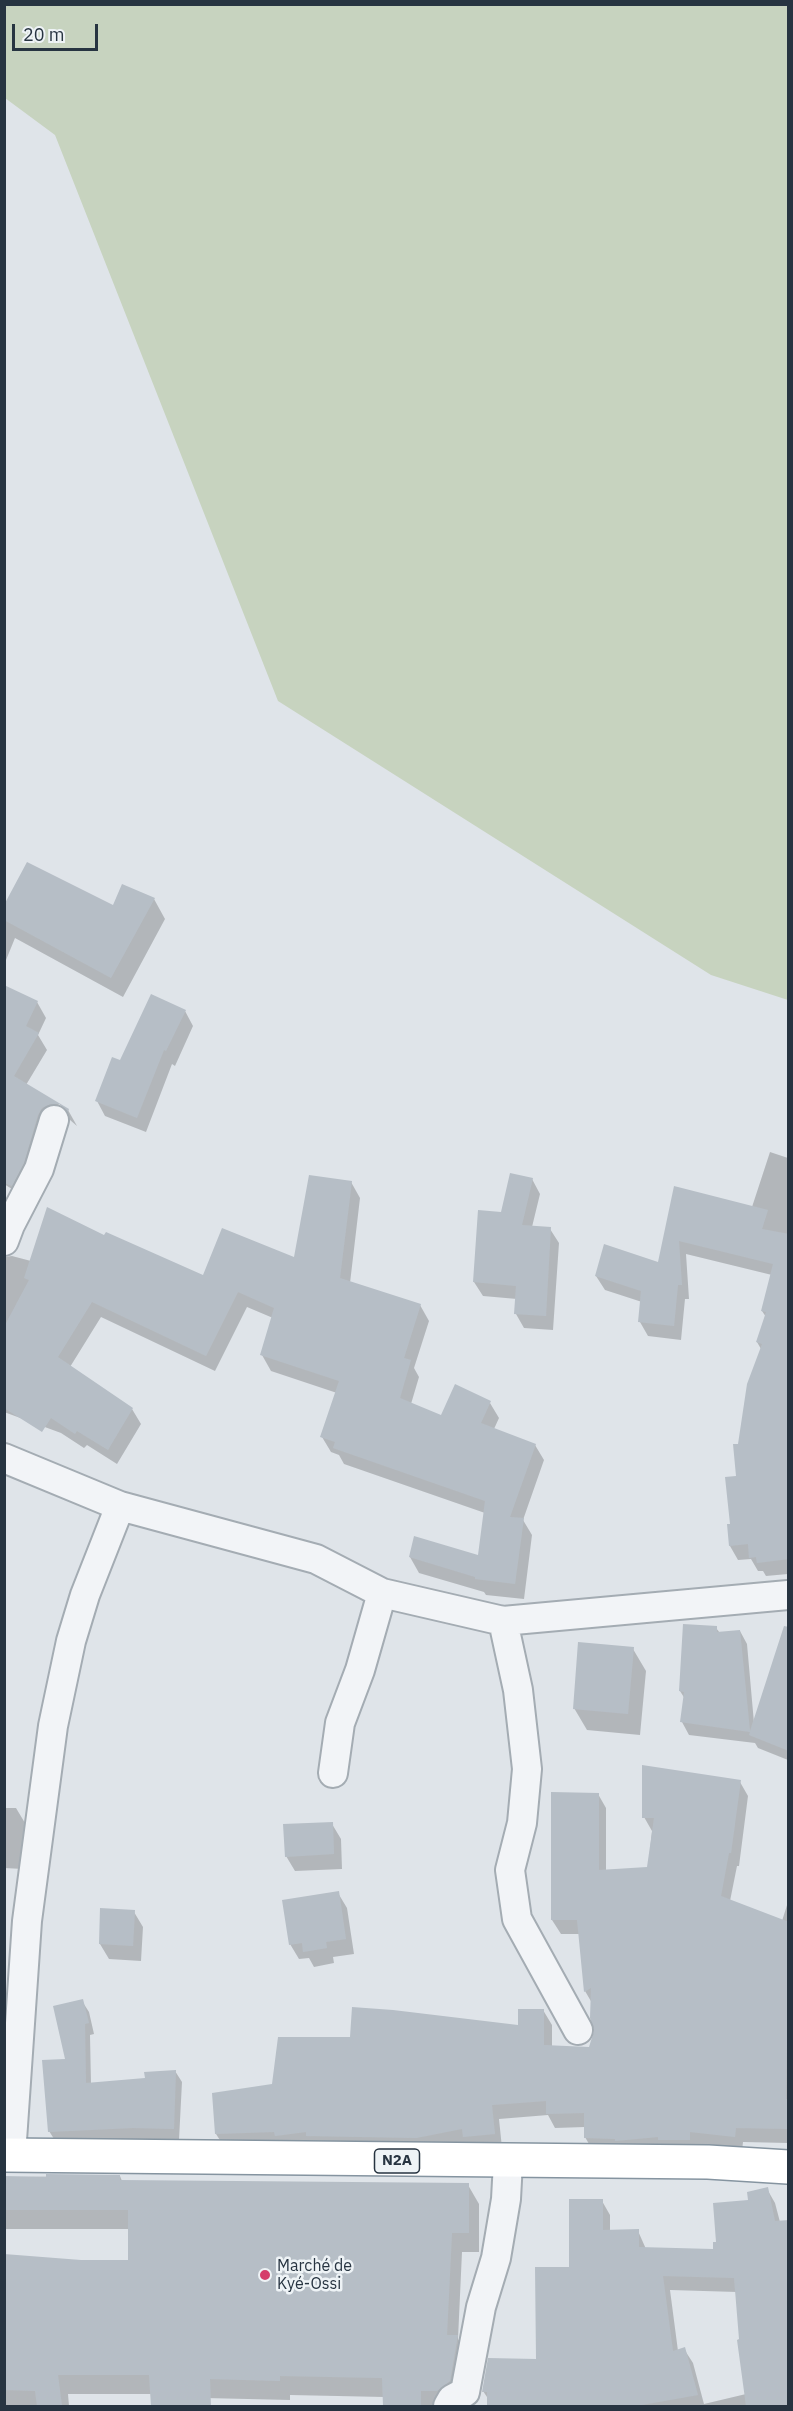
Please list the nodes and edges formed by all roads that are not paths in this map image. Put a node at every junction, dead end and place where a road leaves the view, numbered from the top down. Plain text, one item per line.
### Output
1 (54, 1120) dead end
2 (4, 1241) edge
3 (4, 1458) edge
4 (120, 1506) junction
5 (382, 1593) junction
6 (789, 1595) edge
7 (503, 1621) junction
8 (333, 1773) dead end
9 (578, 2030) dead end
10 (8, 2155) edge
11 (508, 2162) junction
12 (789, 2167) edge
13 (448, 2406) edge

1 - 2 street
3 - 4 street
4 - 5 street
4 - 10 street
5 - 7 street
5 - 8 street
6 - 7 street
7 - 9 street
10 - 11 highway, N2A
11 - 12 highway, N2A
11 - 13 street

